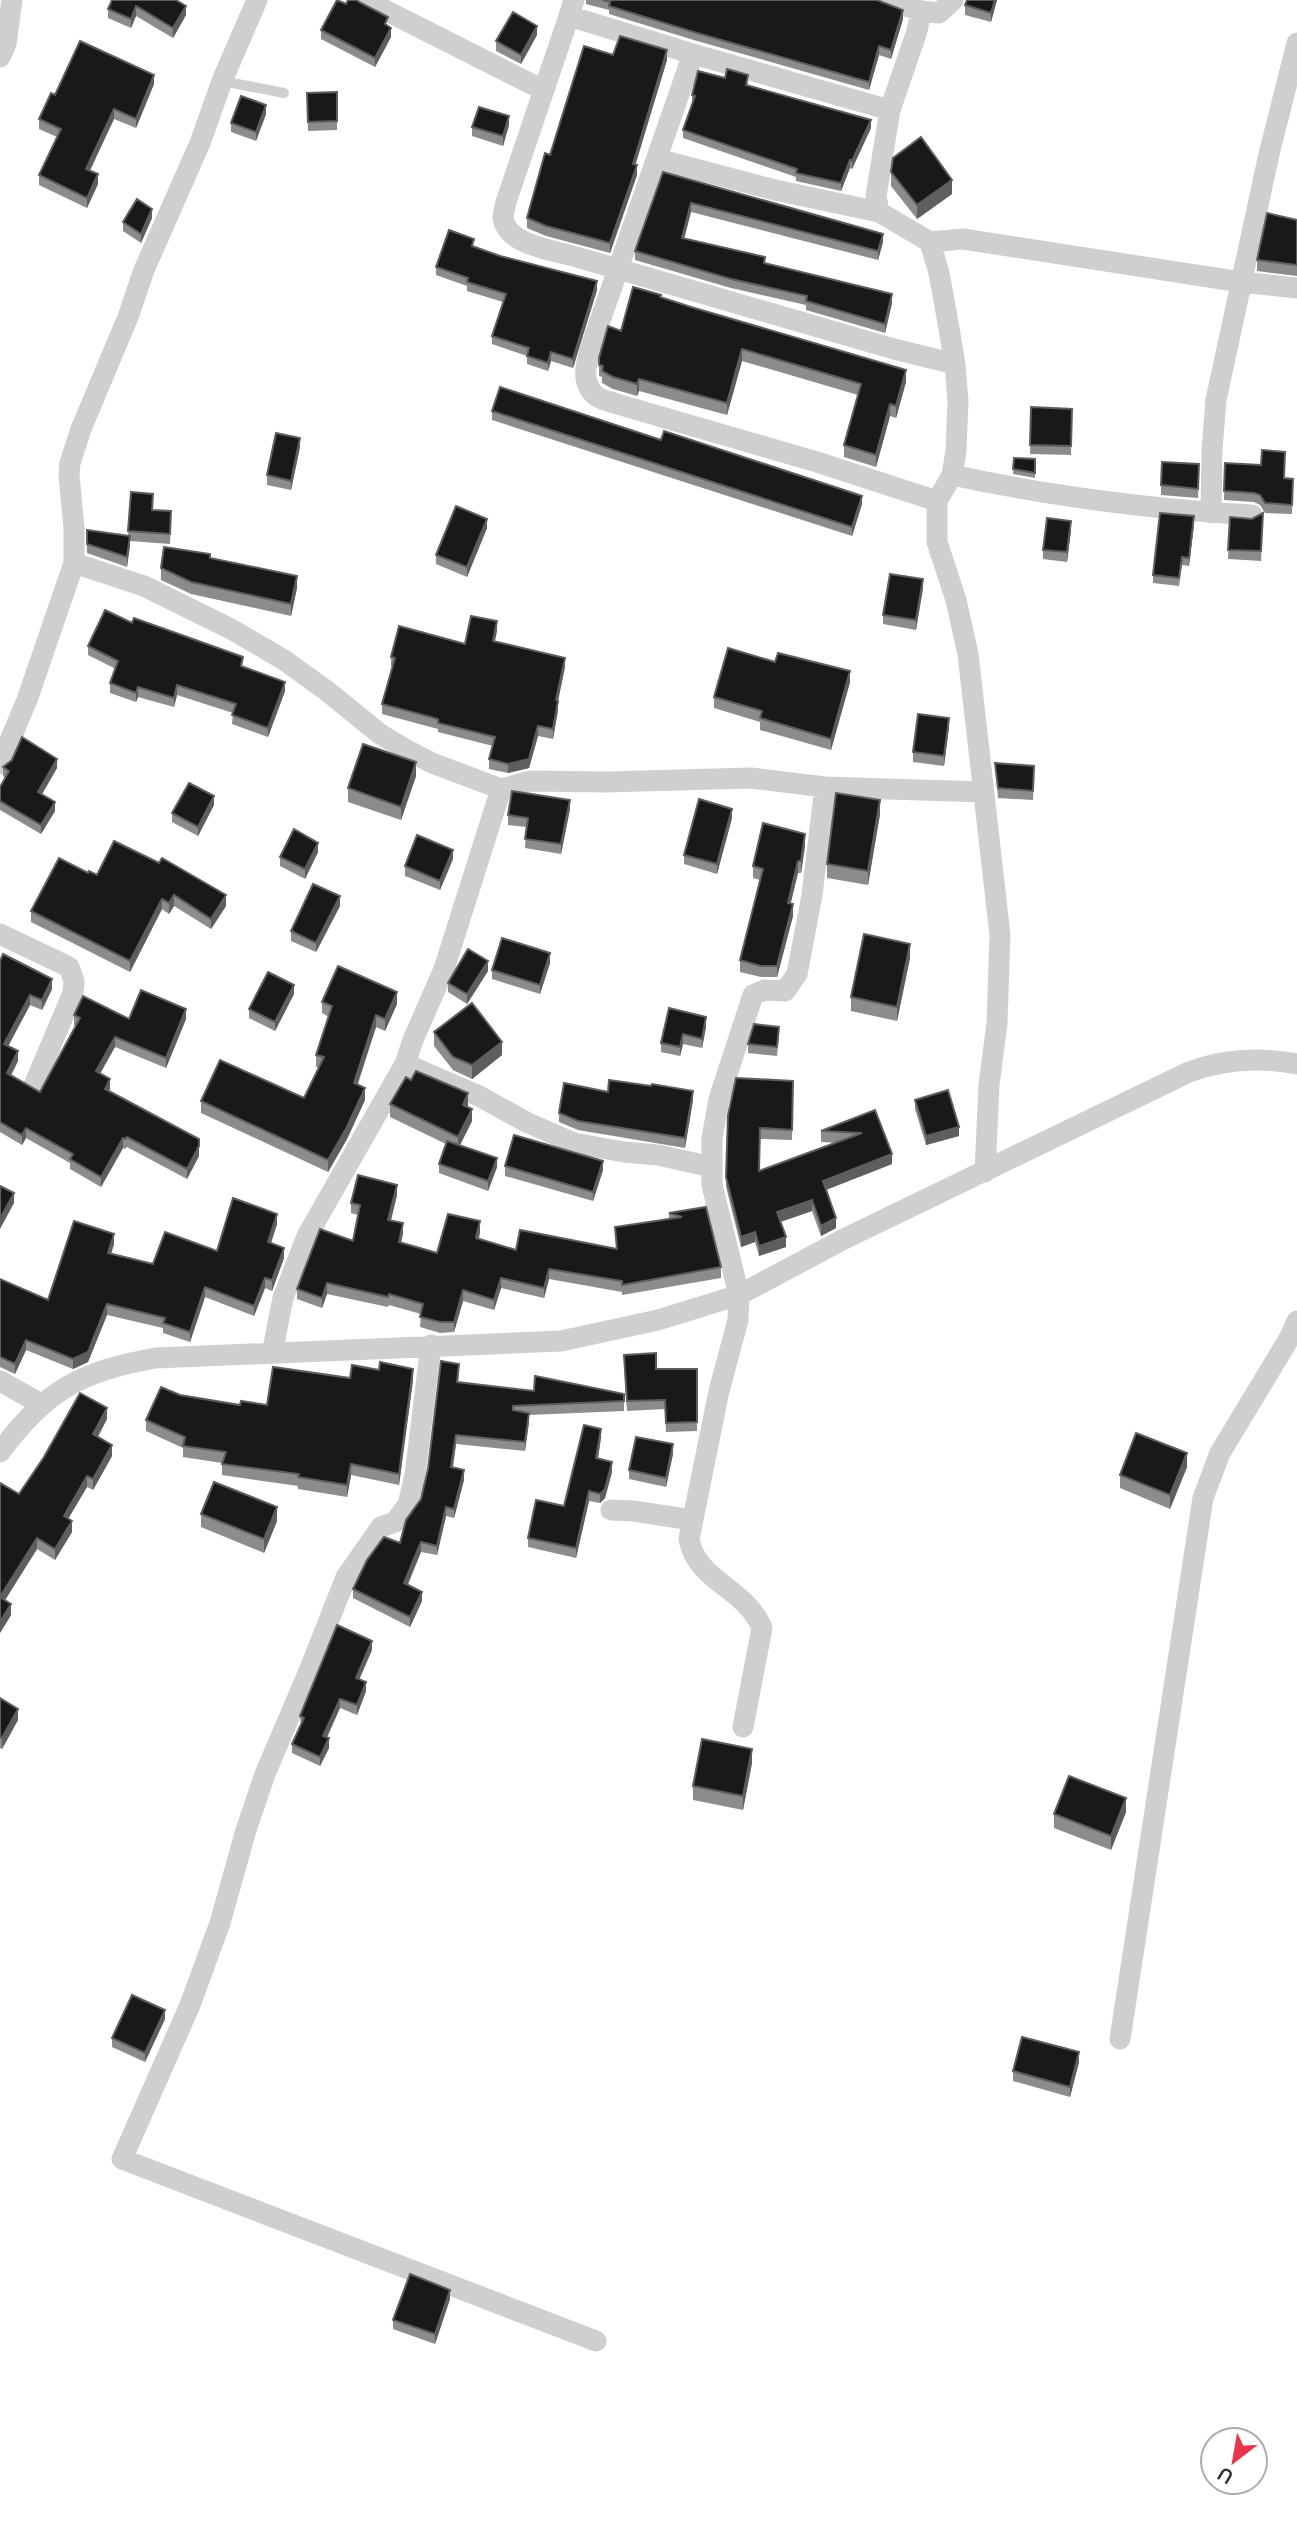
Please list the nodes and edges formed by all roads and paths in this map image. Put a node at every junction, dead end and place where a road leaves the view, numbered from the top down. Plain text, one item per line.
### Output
1 (12, 0) edge
2 (257, 0) edge
3 (365, 0) edge
4 (887, 0) edge
5 (953, 0) edge
6 (572, 8) edge
7 (920, 11) junction
8 (1297, 43) edge
9 (692, 54) junction
10 (0, 57) edge
11 (222, 80) junction
12 (543, 90) junction
13 (284, 93) dead end
14 (890, 110) junction
15 (657, 159) junction
16 (879, 212) junction
17 (930, 242) junction
18 (620, 269) junction
19 (1241, 282) junction
20 (1297, 288) edge
21 (955, 364) junction
22 (952, 475) junction
23 (937, 501) junction
24 (1211, 513) junction
25 (1252, 515) dead end
26 (74, 563) junction
27 (0, 764) edge
28 (825, 787) junction
29 (501, 789) junction
30 (983, 792) junction
31 (0, 934) edge
32 (1294, 1059) edge
33 (405, 1064) junction
34 (34, 1086) edge
35 (712, 1167) junction
36 (985, 1172) junction
37 (739, 1295) junction
38 (1297, 1321) edge
39 (432, 1345) junction
40 (272, 1354) junction
41 (0, 1381) edge
42 (41, 1404) junction
43 (0, 1452) edge
44 (611, 1510) dead end
45 (692, 1520) junction
46 (743, 1727) dead end
47 (1119, 2039) dead end
48 (596, 2341) dead end

1 - 10 street
2 - 11 street
3 - 12 street
4 - 7 street
5 - 7 street
6 - 9 street
6 - 12 street
7 - 14 street
8 - 19 street
9 - 14 street
9 - 15 street
11 - 13 lane
11 - 26 street
12 - 18 street
14 - 16 street
15 - 16 street
15 - 18 street
16 - 17 street
17 - 19 street
17 - 21 street
18 - 21 street
18 - 23 street
19 - 20 street
19 - 24 street
21 - 22 street
22 - 23 street
22 - 24 street
23 - 30 street
24 - 25 street
26 - 27 street
26 - 29 street
28 - 29 street
28 - 30 street
28 - 35 street
29 - 33 street
30 - 36 street
31 - 34 street
32 - 36 street
33 - 35 street
33 - 40 street
35 - 37 street
36 - 37 street
37 - 39 street
37 - 45 street
38 - 47 street
39 - 40 street
39 - 48 street
40 - 42 street
41 - 42 street
42 - 43 street
44 - 45 street
45 - 46 street

